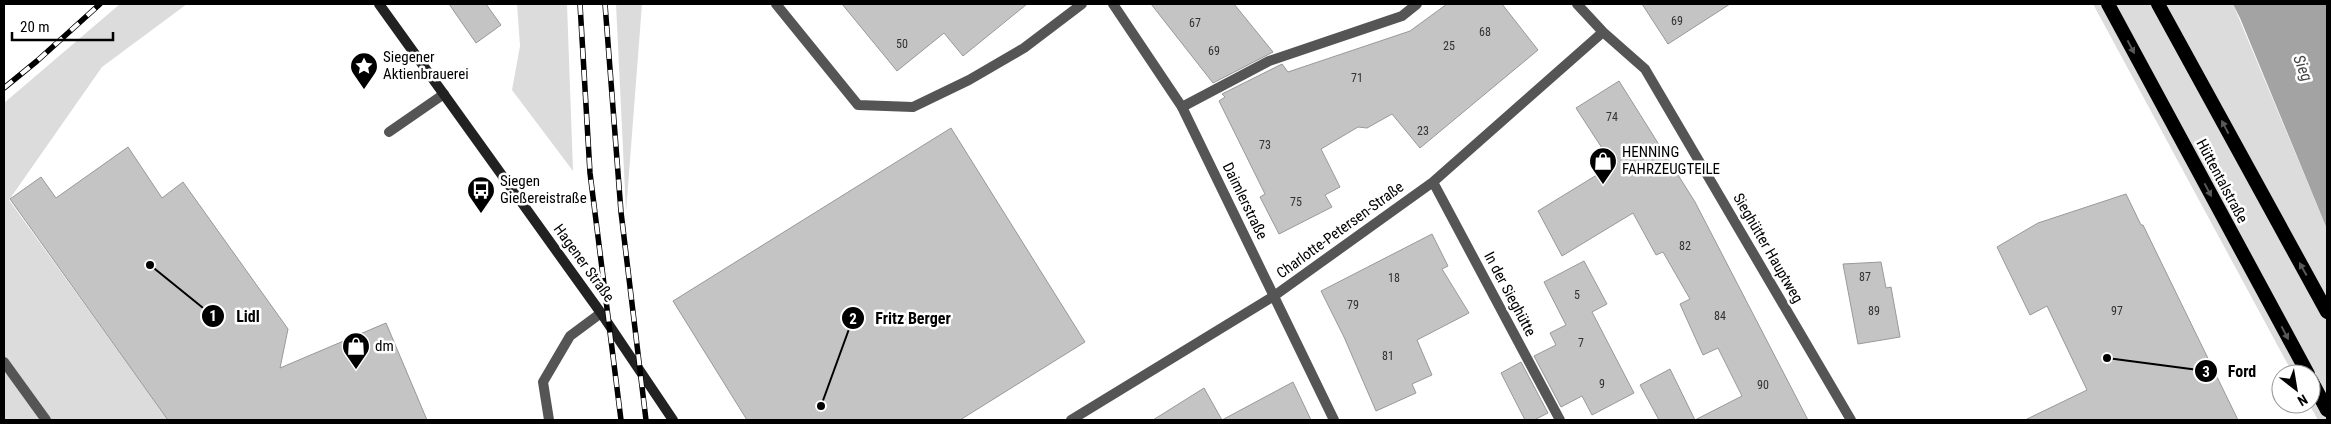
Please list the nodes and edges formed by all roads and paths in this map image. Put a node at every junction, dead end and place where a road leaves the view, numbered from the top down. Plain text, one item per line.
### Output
1 (379, 4) edge
2 (776, 4) edge
3 (1082, 4) edge
4 (1113, 4) edge
5 (1417, 4) edge
6 (1577, 4) edge
7 (2108, 4) edge
8 (2158, 4) edge
9 (1603, 32) junction
10 (444, 94) junction
11 (1182, 107) junction
12 (390, 132) dead end
13 (1433, 182) junction
14 (1274, 296) junction
15 (2327, 312) edge
16 (601, 313) junction
17 (4, 362) edge
18 (2303, 364) edge
19 (2321, 399) edge
20 (2327, 410) edge
21 (46, 420) edge
22 (549, 420) edge
23 (673, 420) edge
24 (1071, 420) edge
25 (1334, 420) edge
26 (1560, 420) edge
27 (1851, 420) edge

1 - 10 main road, Hagener Straße
2 - 3 street
4 - 11 street, Daimlerstraße
5 - 11 street
6 - 9 street, Sieghütter Hauptweg
7 -> 18 highway, Hüttentalstraße
15 -> 8 highway, Hüttentalstraße
9 - 13 street, Charlotte-Petersen-Straße
9 - 27 street, Sieghütter Hauptweg
10 - 12 street
10 - 16 main road, Hagener Straße
11 - 14 street, Daimlerstraße
13 - 14 street, Charlotte-Petersen-Straße
13 - 26 street, In der Sieghütte
14 - 24 street, Charlotte-Petersen-Straße
14 - 25 street, Daimlerstraße
16 - 22 street
16 - 23 main road, Hagener Straße
17 - 21 street
19 - 20 highway

